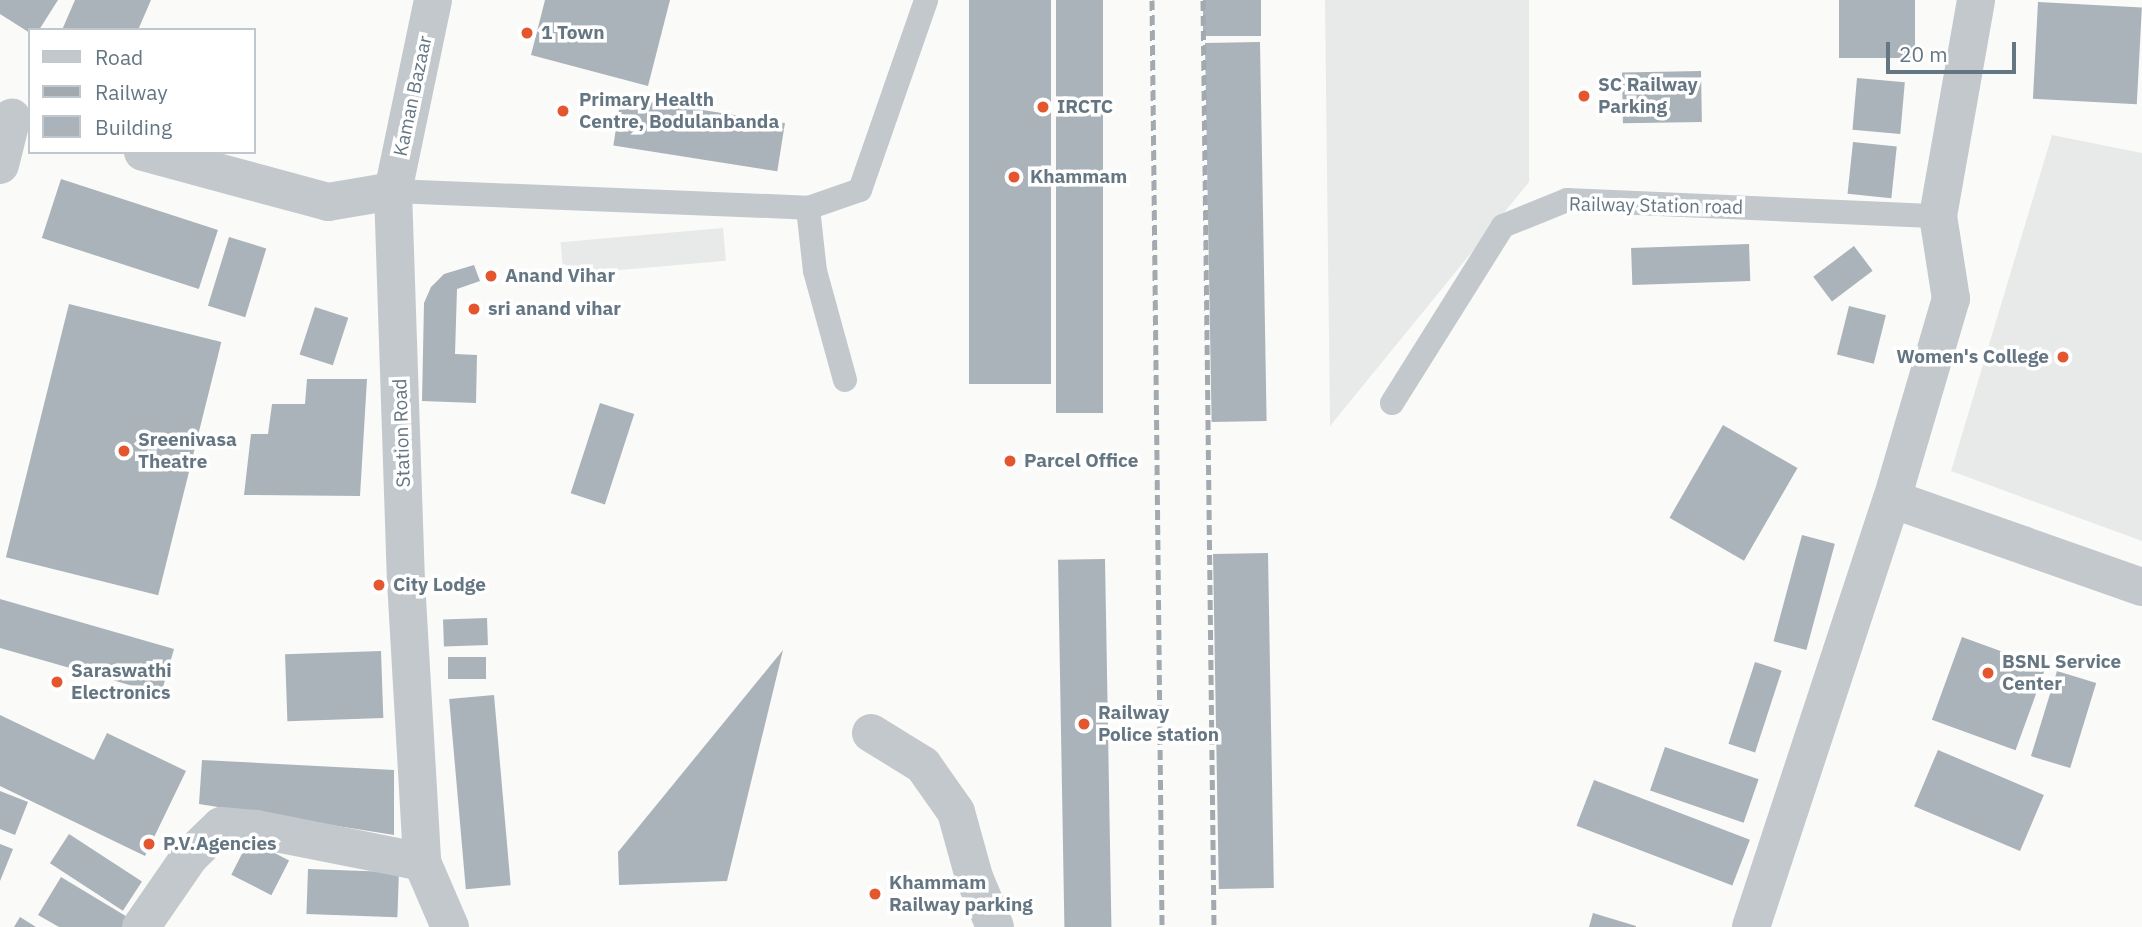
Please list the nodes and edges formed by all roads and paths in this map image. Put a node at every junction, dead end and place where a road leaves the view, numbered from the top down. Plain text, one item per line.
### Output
1 (433, 0) edge
2 (926, 0) edge
3 (1976, 0) edge
4 (14, 117) edge
5 (150, 154) edge
6 (0, 165) edge
7 (393, 191) junction
8 (808, 208) junction
9 (1938, 216) junction
10 (845, 380) dead end
11 (1392, 403) dead end
12 (1892, 499) junction
13 (2142, 587) edge
14 (871, 733) dead end
15 (422, 862) junction
16 (141, 927) edge
17 (450, 927) edge
18 (995, 927) edge
19 (1751, 927) edge

1 - 7 street, Kaman Bazaar
2 - 8 lane
3 - 9 street
4 - 6 street
5 - 7 street
7 - 8 lane
7 - 15 street, Station Road
8 - 10 lane
9 - 11 lane, Railway Station road
9 - 12 street
12 - 13 street
12 - 19 street
14 - 18 street
15 - 16 street
15 - 17 street, Station Road

